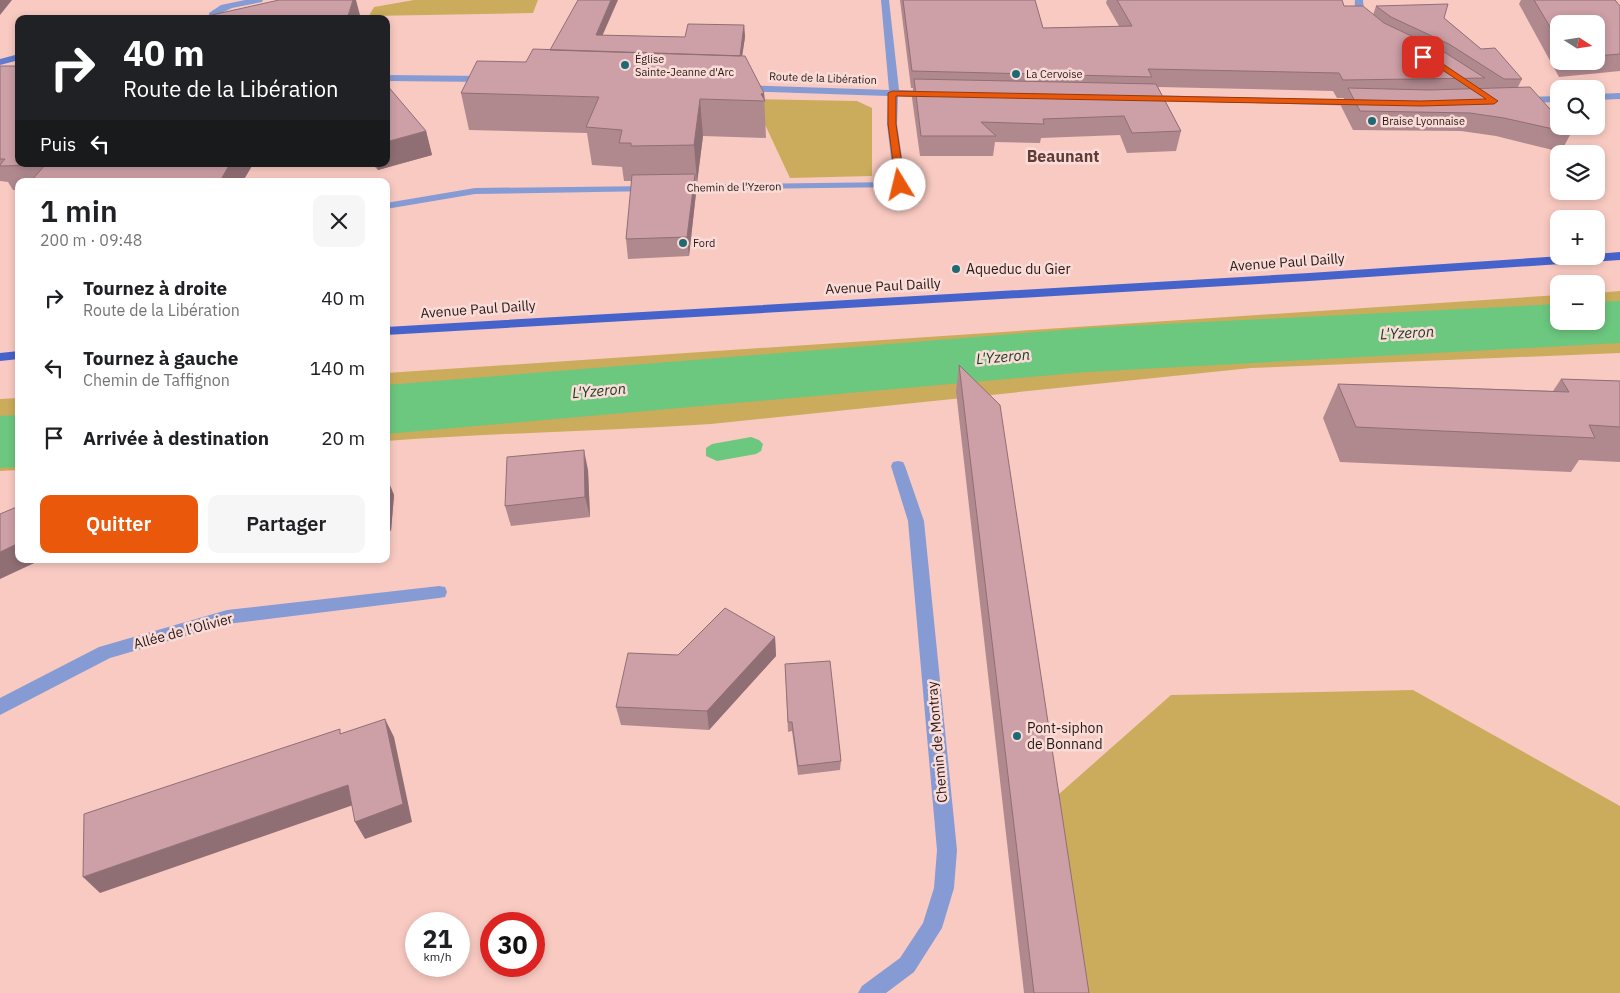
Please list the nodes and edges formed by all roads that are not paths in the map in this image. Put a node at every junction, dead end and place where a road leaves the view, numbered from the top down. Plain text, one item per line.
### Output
1 (259, 0) edge
2 (885, 0) edge
3 (1359, 0) edge
4 (214, 15) edge
5 (1375, 33) edge
6 (15, 58) edge
7 (0, 62) edge
8 (390, 78) edge
9 (494, 79) edge
10 (731, 88) edge
11 (892, 93) junction
12 (946, 94) edge
13 (1620, 96) edge
14 (1605, 97) edge
15 (1133, 98) edge
16 (1550, 99) edge
17 (1508, 101) edge
18 (1375, 103) edge
19 (390, 205) edge
20 (1620, 256) edge
21 (390, 331) edge
22 (15, 355) edge
23 (0, 357) edge
24 (898, 466) dead end
25 (438, 592) dead end
26 (0, 706) edge
27 (869, 993) edge

1 - 4 street
2 - 11 street
3 - 5 street
6 - 7 main road
8 - 9 street
10 - 11 street, Route de la Libération
11 - 12 street, Route de la Libération
11 - 19 street, Chemin de l'Yzeron
13 - 14 street
15 - 18 street
16 - 17 street
20 - 21 main road, Avenue Paul Dailly
22 - 23 main road
24 - 27 street, Chemin de Montray
25 - 26 street, Allée de l’Olivier

